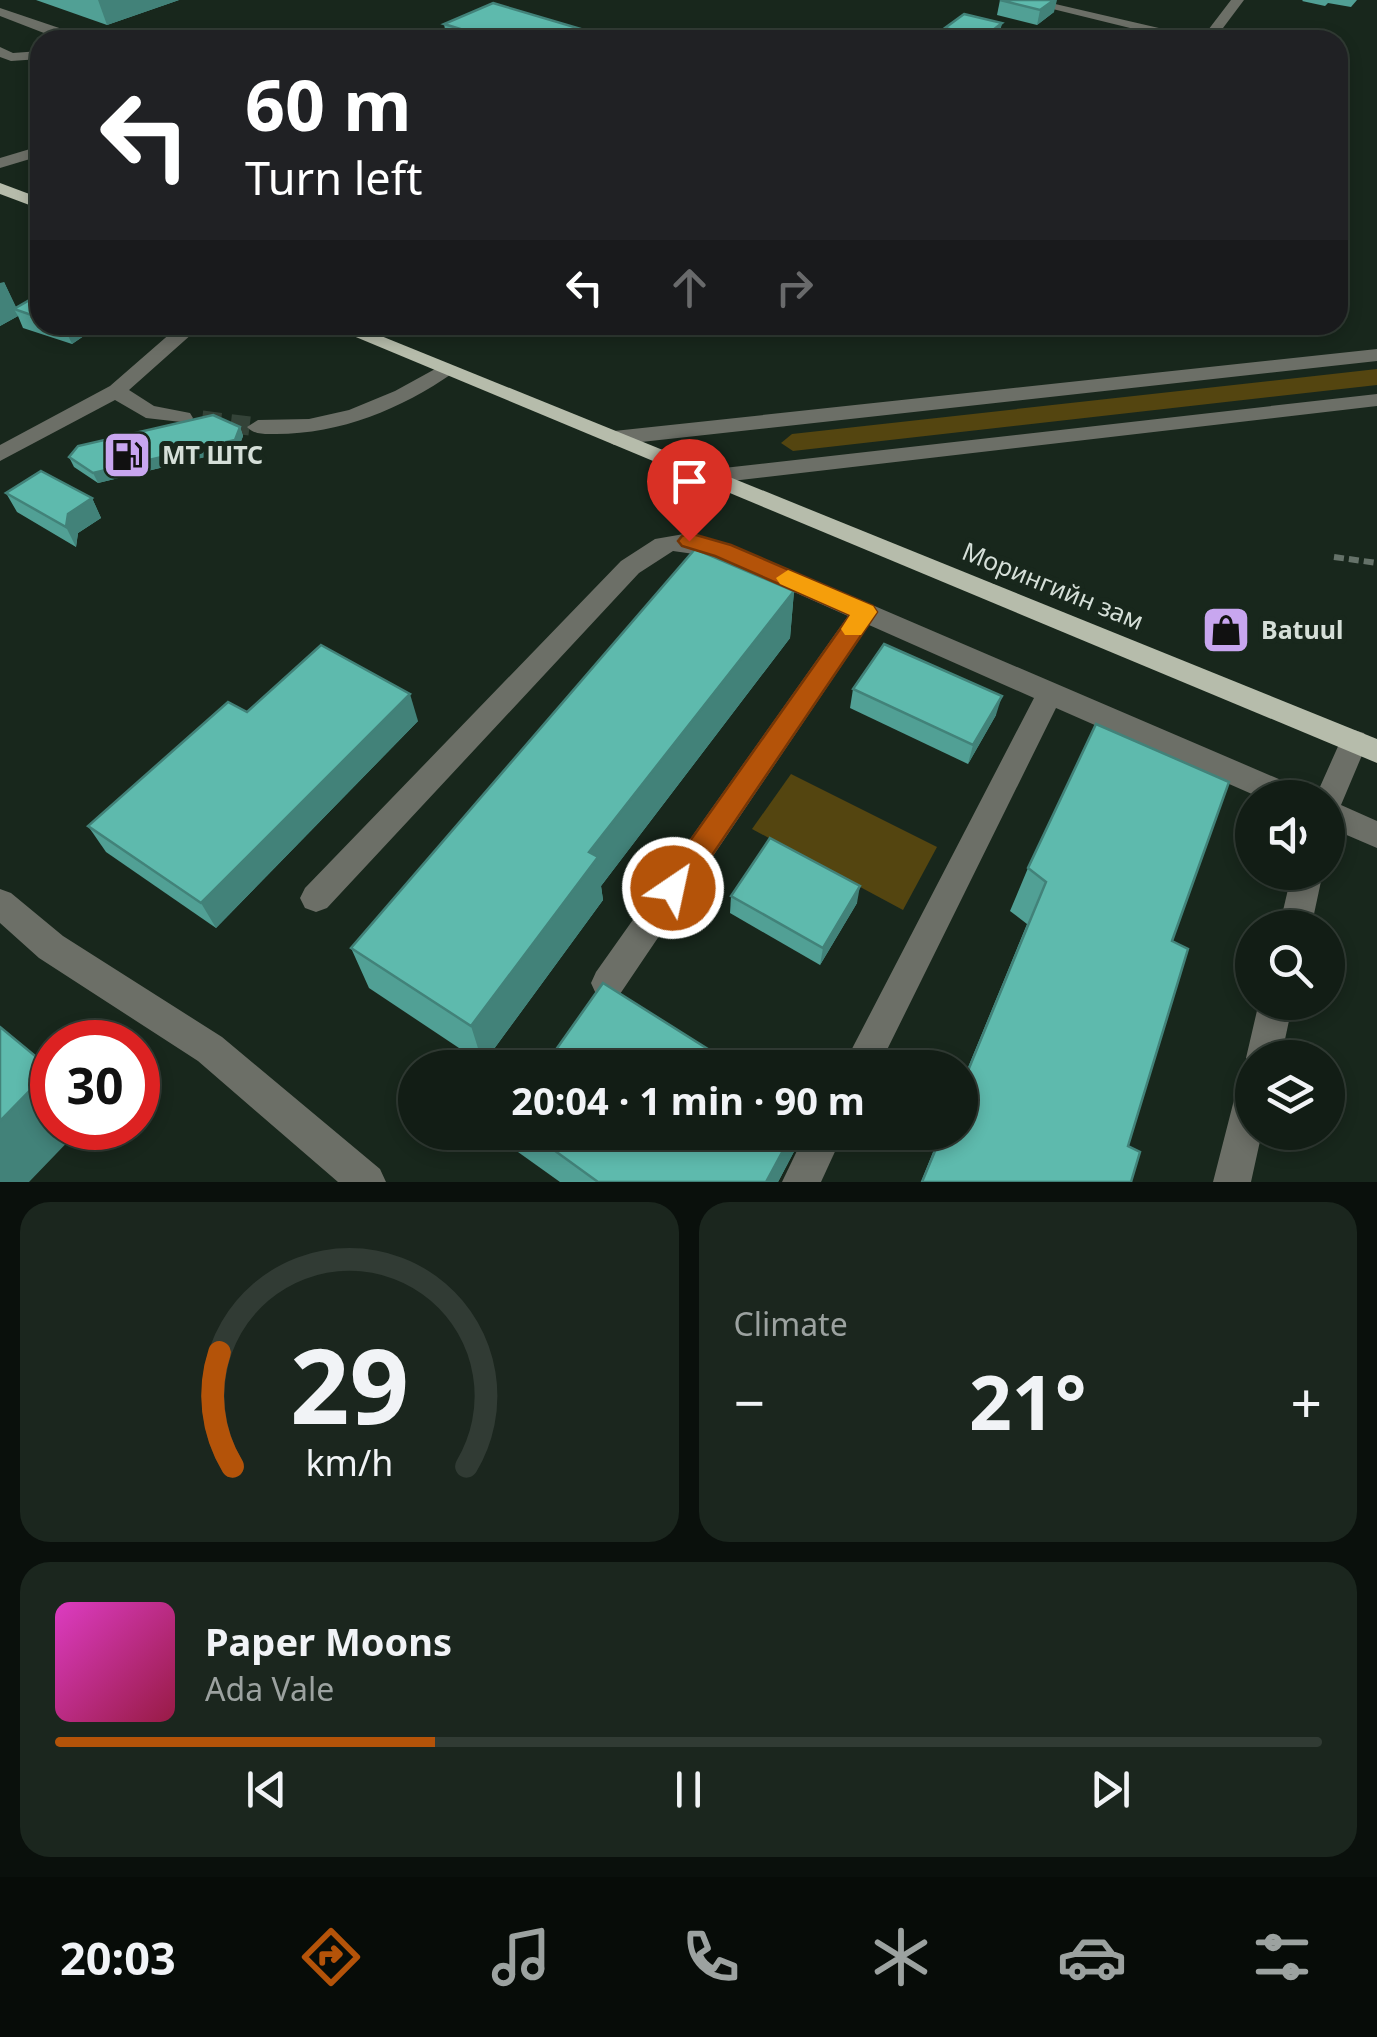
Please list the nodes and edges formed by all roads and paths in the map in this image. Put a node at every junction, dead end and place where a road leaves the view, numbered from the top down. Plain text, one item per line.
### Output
1 (1022, 0) edge
2 (1238, 0) edge
3 (0, 12) edge
4 (52, 30) edge
5 (1152, 30) edge
6 (1215, 30) edge
7 (0, 51) edge
8 (30, 56) edge
9 (30, 154) edge
10 (0, 163) edge
11 (0, 188) edge
12 (30, 200) edge
13 (180, 335) edge
14 (361, 335) edge
15 (1377, 354) edge
16 (446, 370) junction
17 (117, 390) junction
18 (1377, 400) edge
19 (182, 418) tunnel mouth
20 (258, 427) tunnel mouth
21 (614, 438) junction
22 (0, 454) edge
23 (706, 477) junction
24 (1334, 558) dead end
25 (1377, 563) edge
26 (865, 612) junction
27 (1051, 692) junction
28 (1365, 746) edge
29 (1251, 780) edge
30 (1343, 780) edge
31 (1345, 820) edge
32 (1377, 834) edge
33 (316, 898) dead end
34 (0, 903) edge
35 (608, 983) edge
36 (868, 1050) edge
37 (817, 1150) edge
38 (1240, 1150) edge
39 (367, 1182) edge
40 (801, 1182) edge
41 (1232, 1182) edge

1 - 5 street
2 - 6 street
3 - 4 street
7 - 8 street
9 - 10 street
11 - 12 main road
13 - 17 street
14 - 16 main road, Морингийн зам
15 - 21 street
16 - 20 street
16 - 21 main road, Морингийн зам
17 - 19 street
17 - 22 street
18 - 23 street
21 - 23 main road, Морингийн зам
23 - 28 main road, Морингийн зам
24 - 25 path
26 - 27 street
26 - 33 street
26 - 35 street
27 - 29 street
27 - 36 street
28 - 30 street
31 - 32 street
34 - 39 street
37 - 40 street
38 - 41 street

